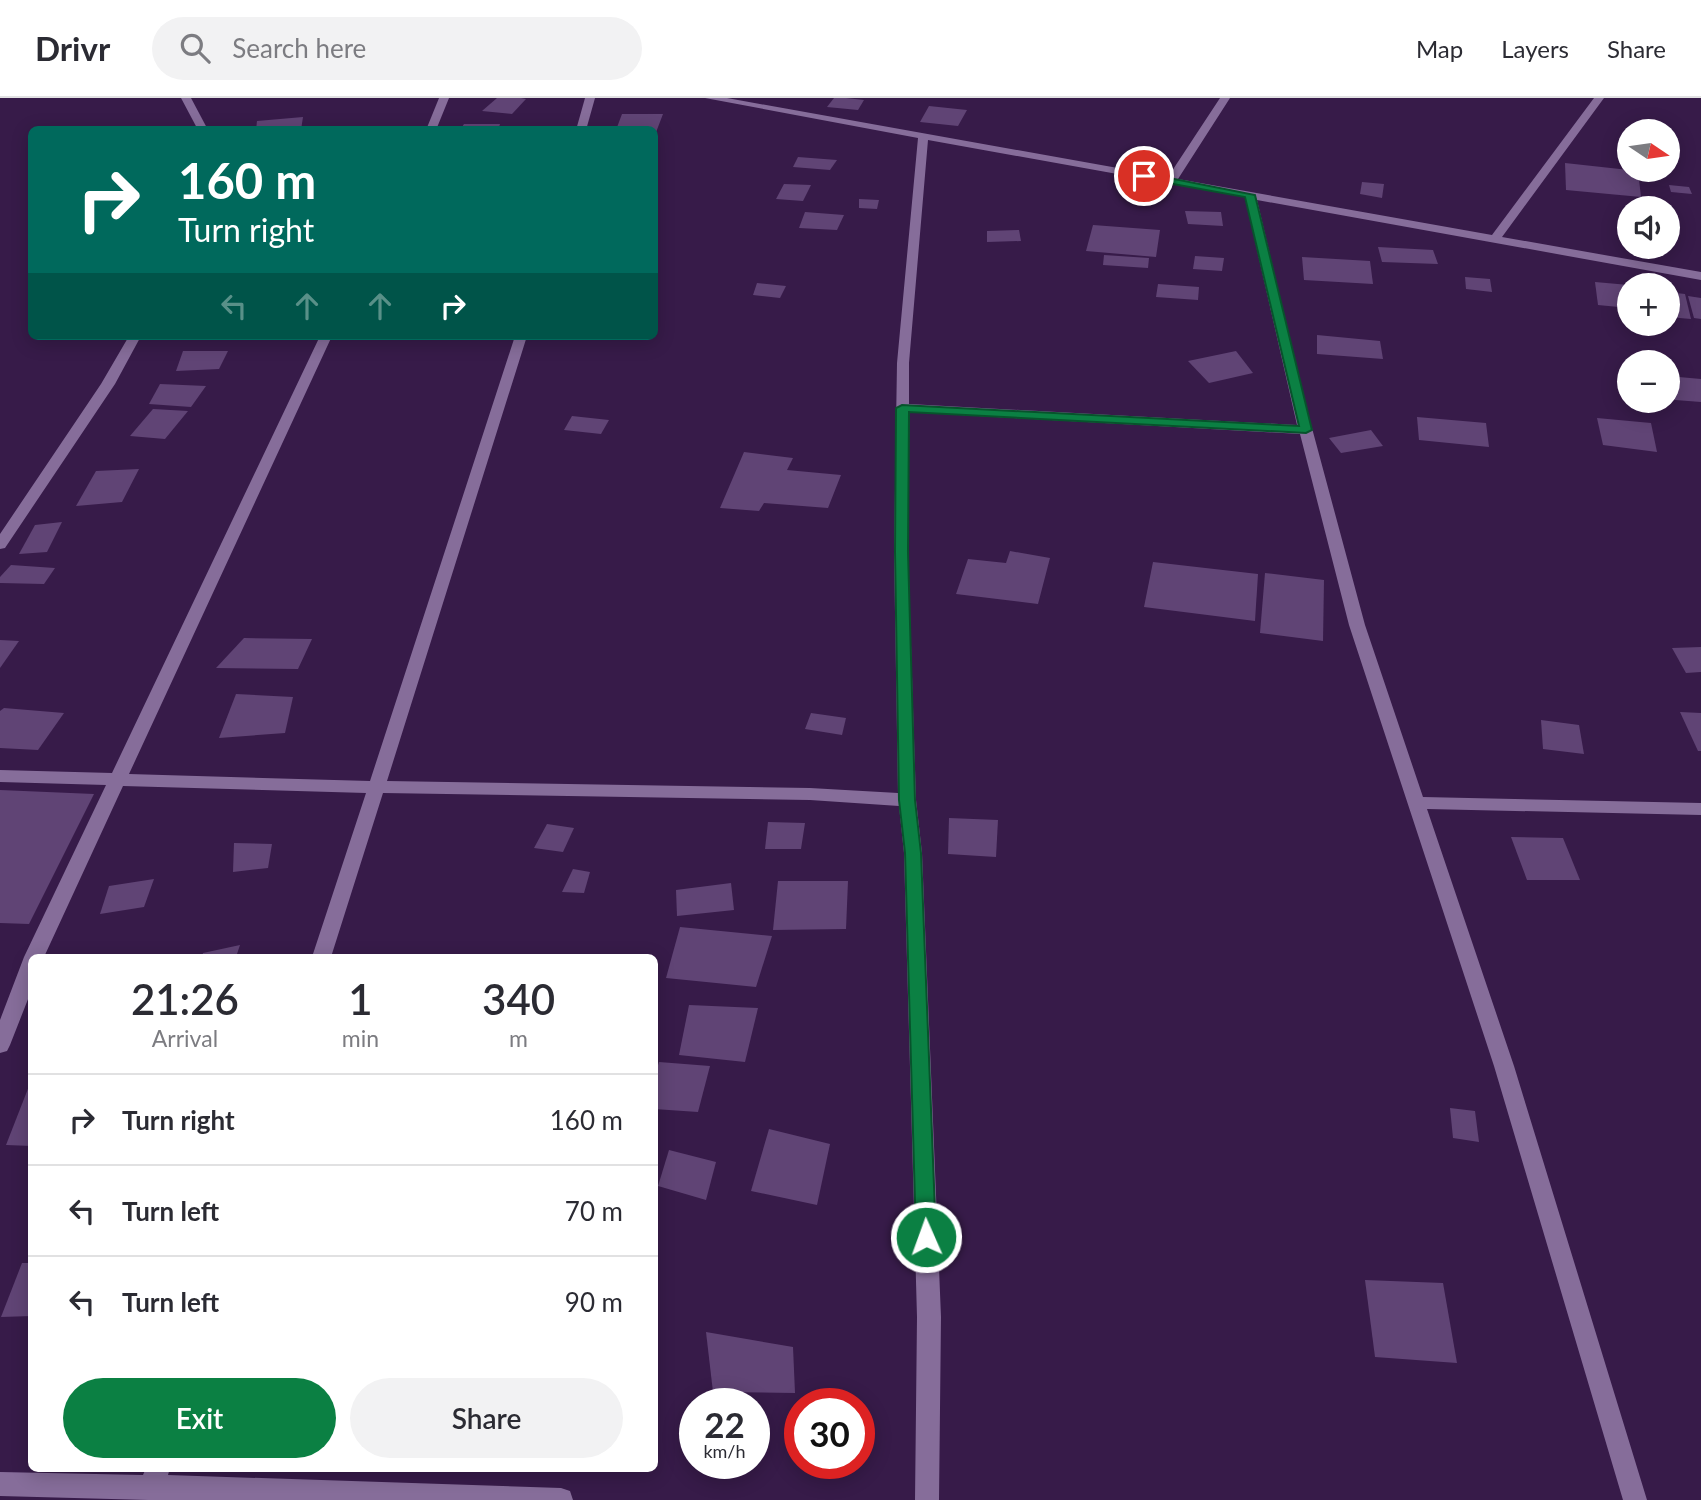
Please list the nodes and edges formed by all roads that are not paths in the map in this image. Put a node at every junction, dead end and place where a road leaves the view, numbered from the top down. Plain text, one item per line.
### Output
1 (186, 98) edge
2 (444, 98) edge
3 (590, 98) edge
4 (710, 98) edge
5 (1225, 98) edge
6 (1599, 98) edge
7 (201, 126) edge
8 (432, 126) edge
9 (582, 126) edge
10 (923, 136) junction
11 (1171, 181) junction
12 (1250, 195) junction
13 (1496, 237) junction
14 (1701, 276) edge
15 (133, 340) edge
16 (324, 340) edge
17 (520, 340) edge
18 (902, 408) junction
19 (1306, 430) junction
20 (0, 545) edge
21 (0, 776) edge
22 (118, 780) junction
23 (376, 787) junction
24 (907, 800) junction
25 (1418, 803) junction
26 (1701, 809) edge
27 (35, 954) edge
28 (322, 954) edge
29 (28, 973) edge
30 (0, 1045) edge
31 (154, 1479) edge
32 (0, 1484) edge
33 (331, 1496) edge
34 (561, 1500) edge
35 (927, 1500) edge
36 (1635, 1500) edge

1 - 7 street
2 - 8 street
3 - 9 street
4 - 10 street
5 - 11 street
6 - 13 street
10 - 11 street
10 - 18 street
11 - 12 street
12 - 13 street
12 - 19 street
13 - 14 street
15 - 20 street
16 - 22 street
17 - 23 street
18 - 19 street
18 - 24 street
19 - 25 street
21 - 22 street
22 - 23 street
22 - 27 street
23 - 24 street
23 - 28 street
24 - 35 street
25 - 26 street
25 - 36 street
29 - 30 street
31 - 32 street
31 - 33 street
33 - 34 street

